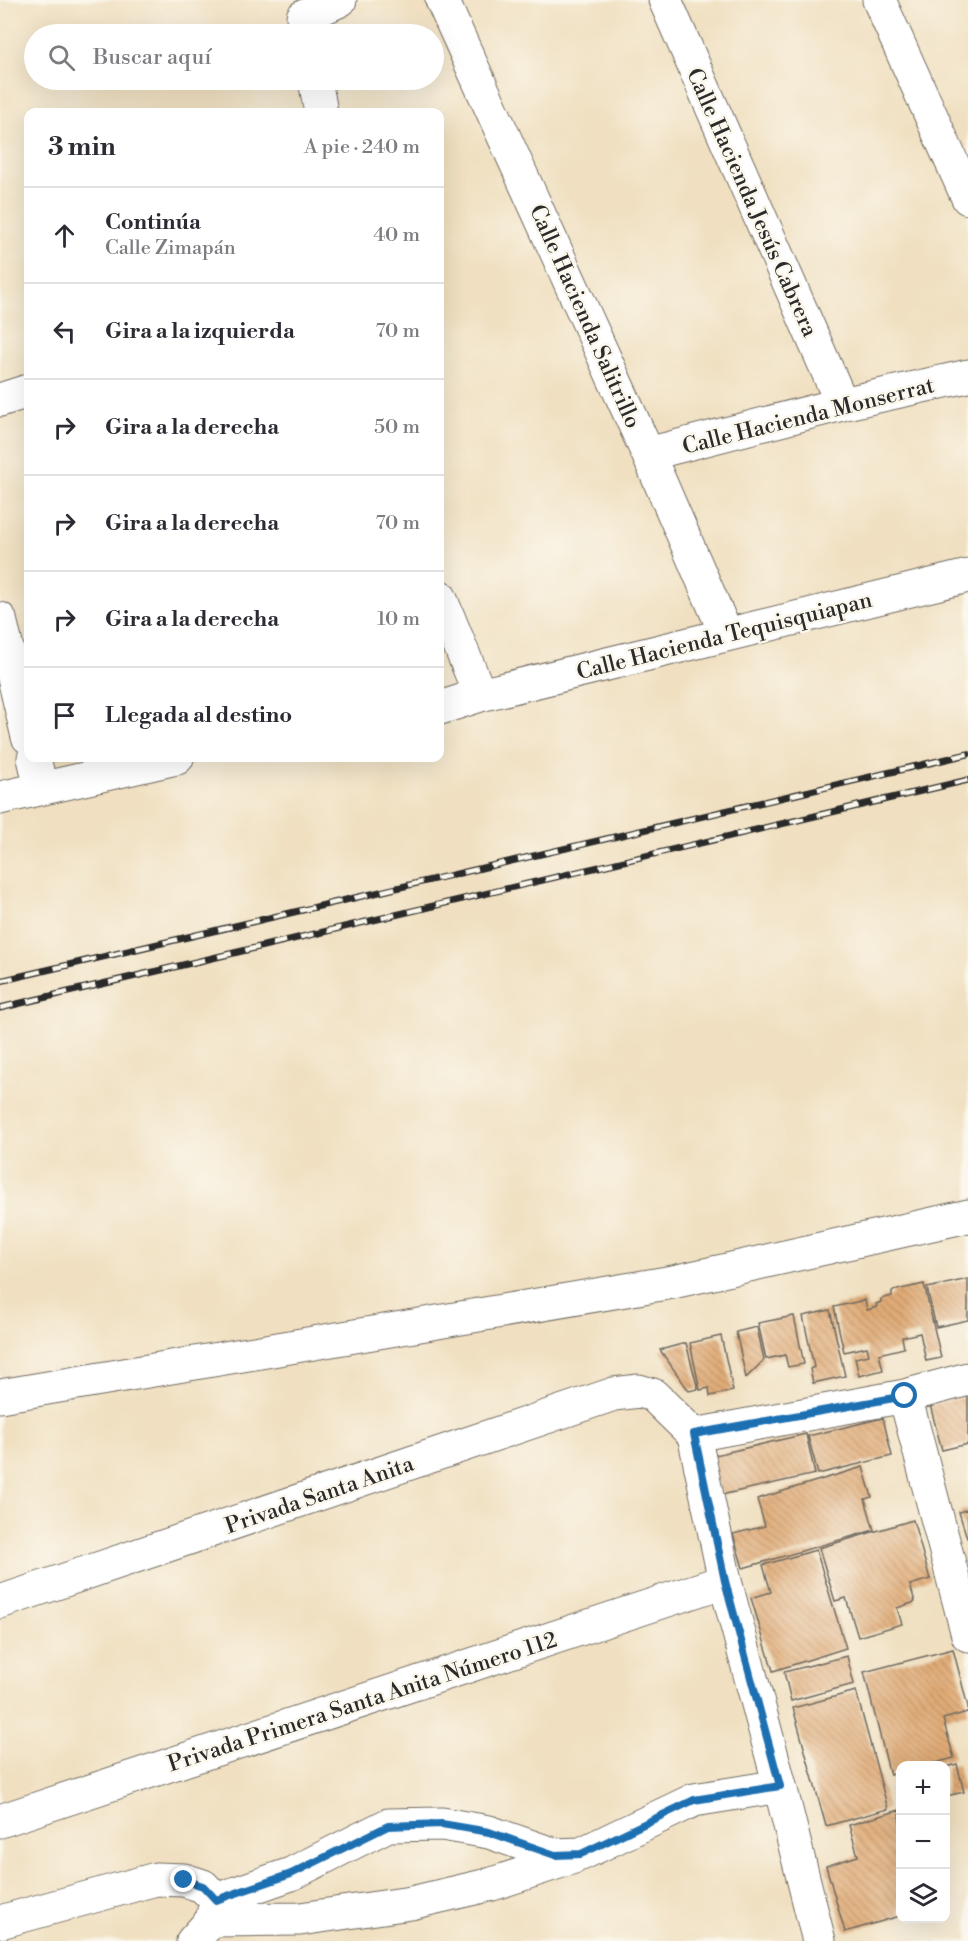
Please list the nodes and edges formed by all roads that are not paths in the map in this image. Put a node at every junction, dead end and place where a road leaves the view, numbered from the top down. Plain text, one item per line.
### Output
1 (340, 0) edge
2 (442, 0) edge
3 (665, 0) edge
4 (879, 0) edge
5 (303, 17) edge
6 (317, 90) edge
7 (320, 108) edge
8 (968, 198) edge
9 (968, 376) edge
10 (24, 392) edge
11 (0, 400) edge
12 (842, 404) junction
13 (648, 454) junction
14 (968, 576) edge
15 (444, 607) edge
16 (0, 619) edge
17 (726, 634) junction
18 (480, 695) junction
19 (444, 707) edge
20 (24, 719) edge
21 (140, 762) edge
22 (37, 773) edge
23 (0, 798) edge
24 (968, 1216) edge
25 (968, 1379) edge
26 (0, 1396) edge
27 (905, 1396) junction
28 (694, 1434) junction
29 (725, 1581) junction
30 (0, 1602) edge
31 (968, 1635) edge
32 (780, 1786) junction
33 (0, 1821) edge
34 (568, 1855) junction
35 (207, 1920) edge
36 (0, 1922) edge
37 (819, 1941) edge

1 - 5 street
2 - 13 street, Calle Hacienda Salitrillo
3 - 12 street, Calle Hacienda Jesús Cabrera
4 - 8 street
6 - 7 street
9 - 12 street, Calle Hacienda Monserrat
10 - 11 street
12 - 13 street, Calle Hacienda Monserrat
13 - 17 street, Calle Hacienda Salitrillo
14 - 17 street, Calle Hacienda Tequisquiapan
15 - 18 street
16 - 20 street
17 - 18 street, Calle Hacienda Tequisquiapan
18 - 19 street, Calle Hacienda Tequisquiapan
21 - 22 street
22 - 23 street
24 - 26 street
25 - 27 street
27 - 28 street
27 - 31 street
28 - 29 street
28 - 30 street, Privada Santa Anita
29 - 32 street
29 - 33 street, Privada Primera Santa Anita Número 112
32 - 34 street
32 - 37 street
34 - 35 street
34 - 35 street
35 - 36 street

